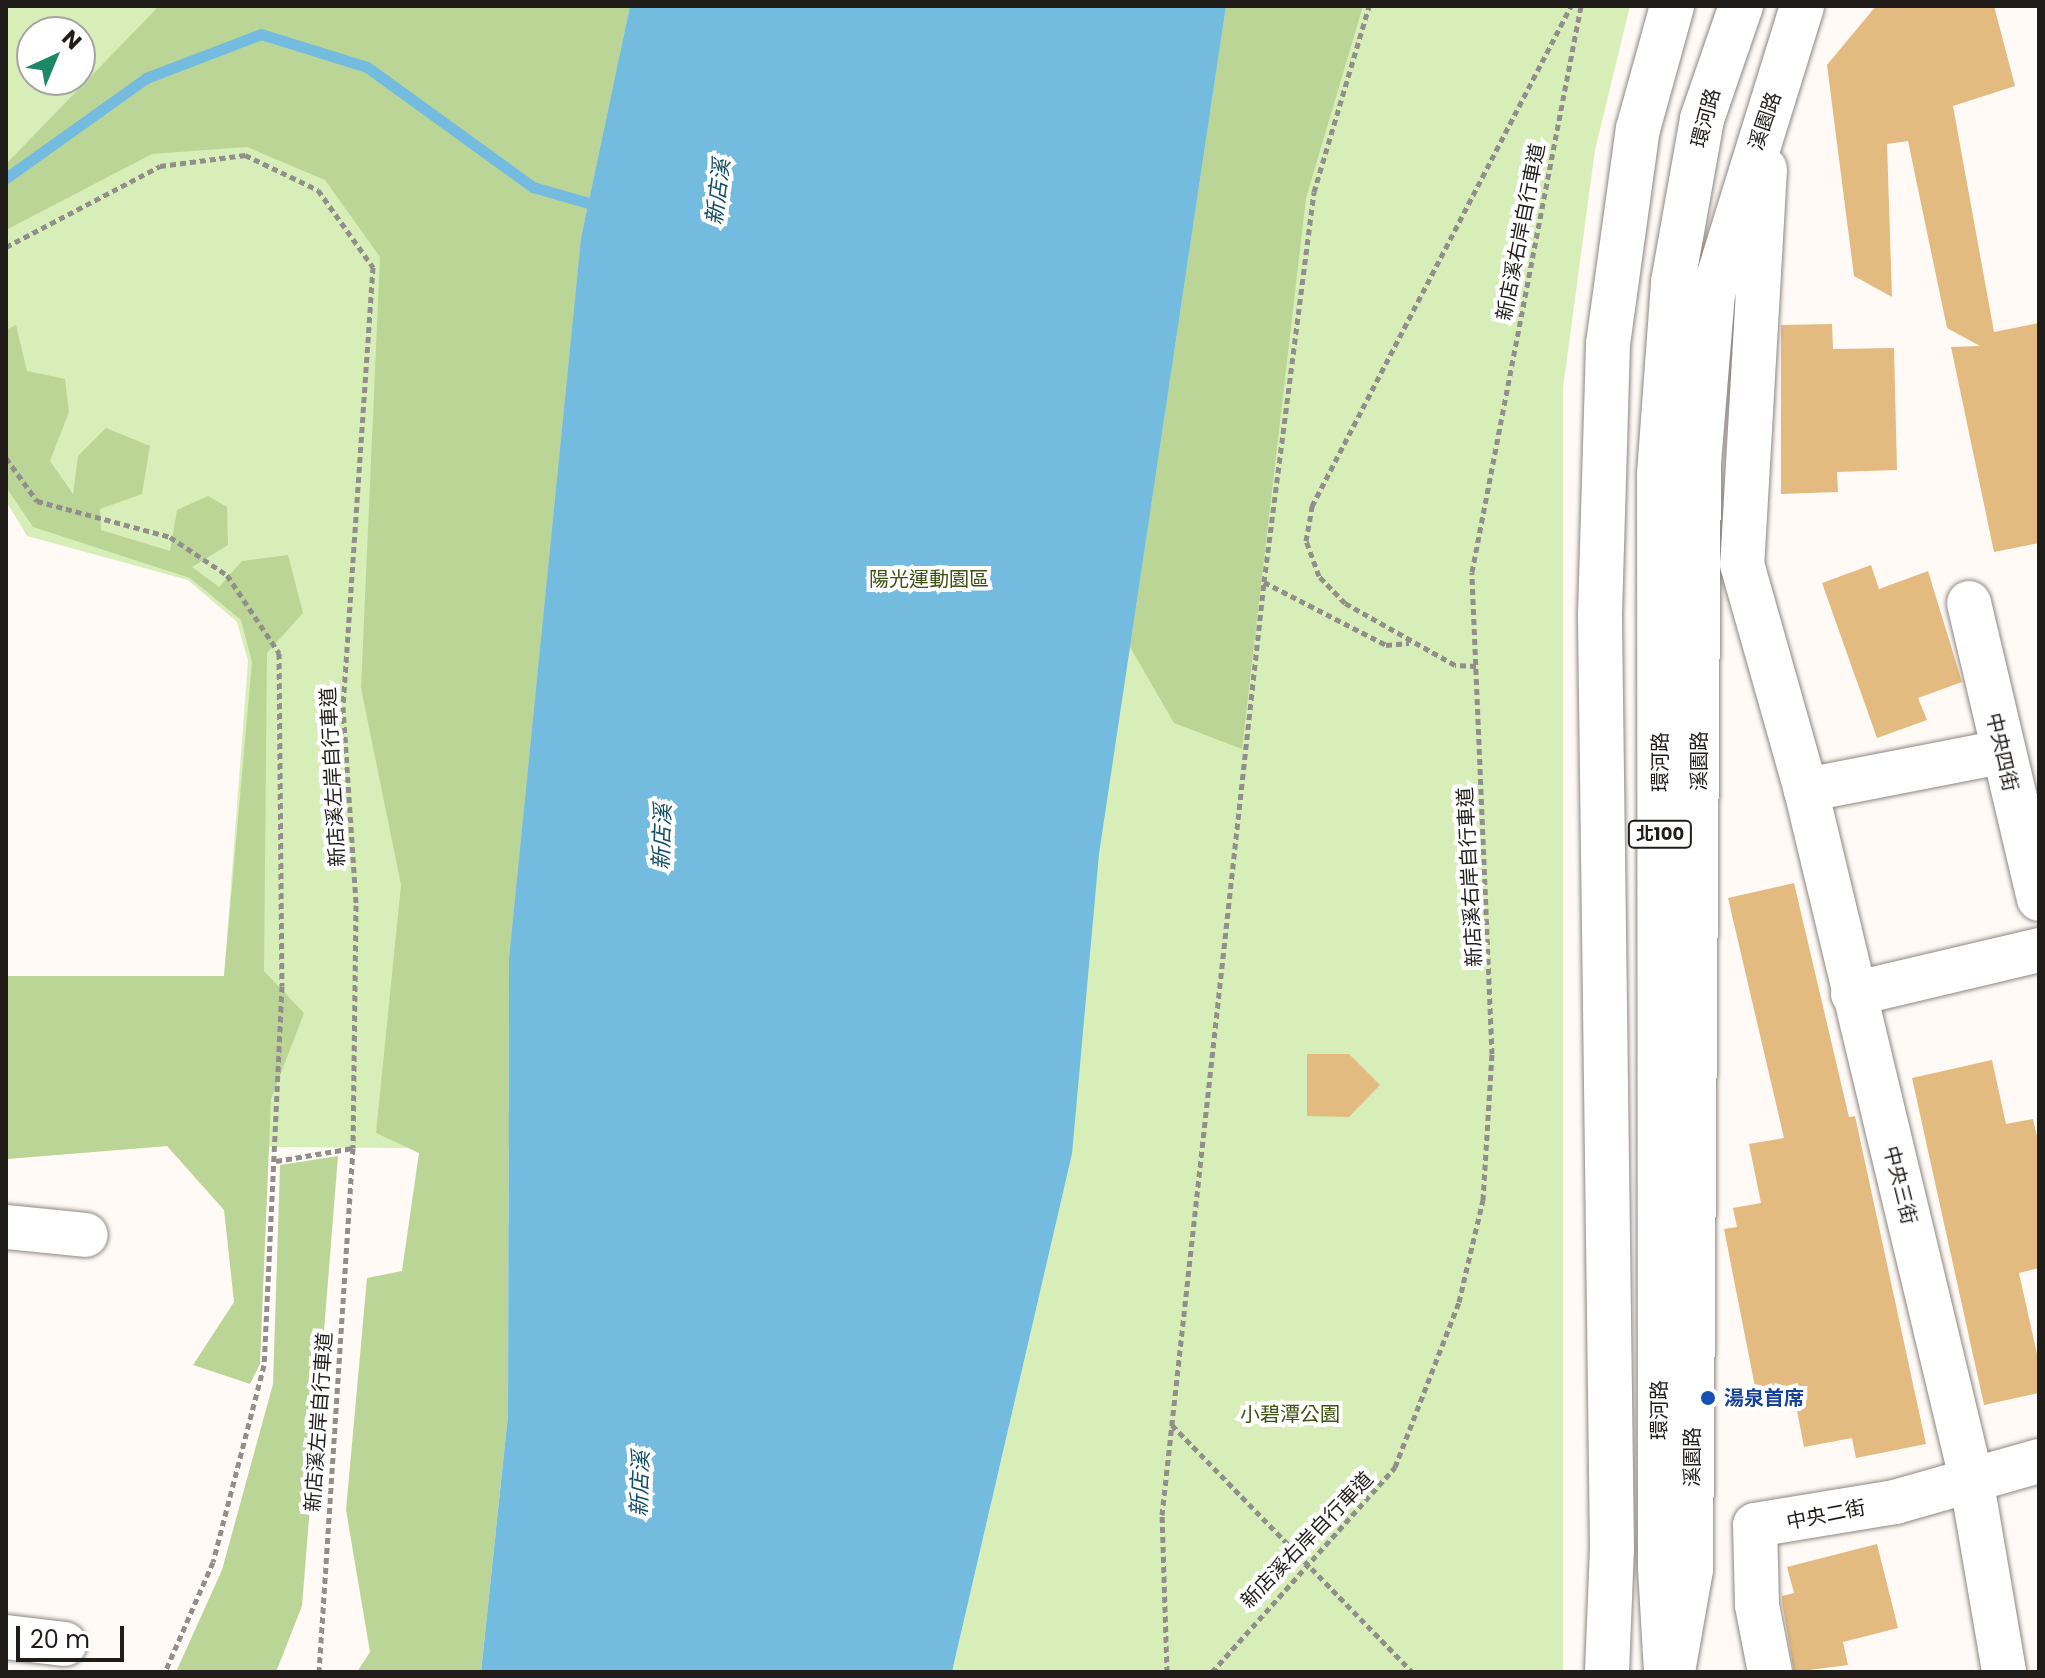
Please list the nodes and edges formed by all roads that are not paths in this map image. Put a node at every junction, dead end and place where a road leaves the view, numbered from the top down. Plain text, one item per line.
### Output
1 (1672, 6) edge
2 (1741, 6) edge
3 (1802, 6) edge
4 (1768, 115) junction
5 (1969, 603) dead end
6 (2001, 752) junction
7 (1806, 790) junction
8 (2039, 899) edge
9 (2039, 950) edge
10 (1853, 994) junction
11 (6, 1227) edge
12 (86, 1235) dead end
13 (2039, 1461) edge
14 (1971, 1478) junction
15 (6, 1637) edge
16 (65, 1644) dead end
17 (1607, 1672) edge
18 (1666, 1672) edge
19 (1672, 1672) edge
20 (1770, 1672) edge
21 (2004, 1672) edge

1 - 17 main road, 北100
2 - 18 main road, 環河路 / 北100
3 - 4 main road, 溪園路
4 - 7 main road, 中央三街
4 - 19 main road, 溪園路
5 - 6 main road, 中央四街
6 - 7 main road
6 - 8 main road, 中央四街
7 - 10 main road, 中央三街
9 - 10 main road
10 - 14 main road, 中央三街
11 - 12 main road
13 - 14 main road, 中央二街
14 - 20 main road, 中央二街
14 - 21 main road, 中央三街
15 - 16 main road

